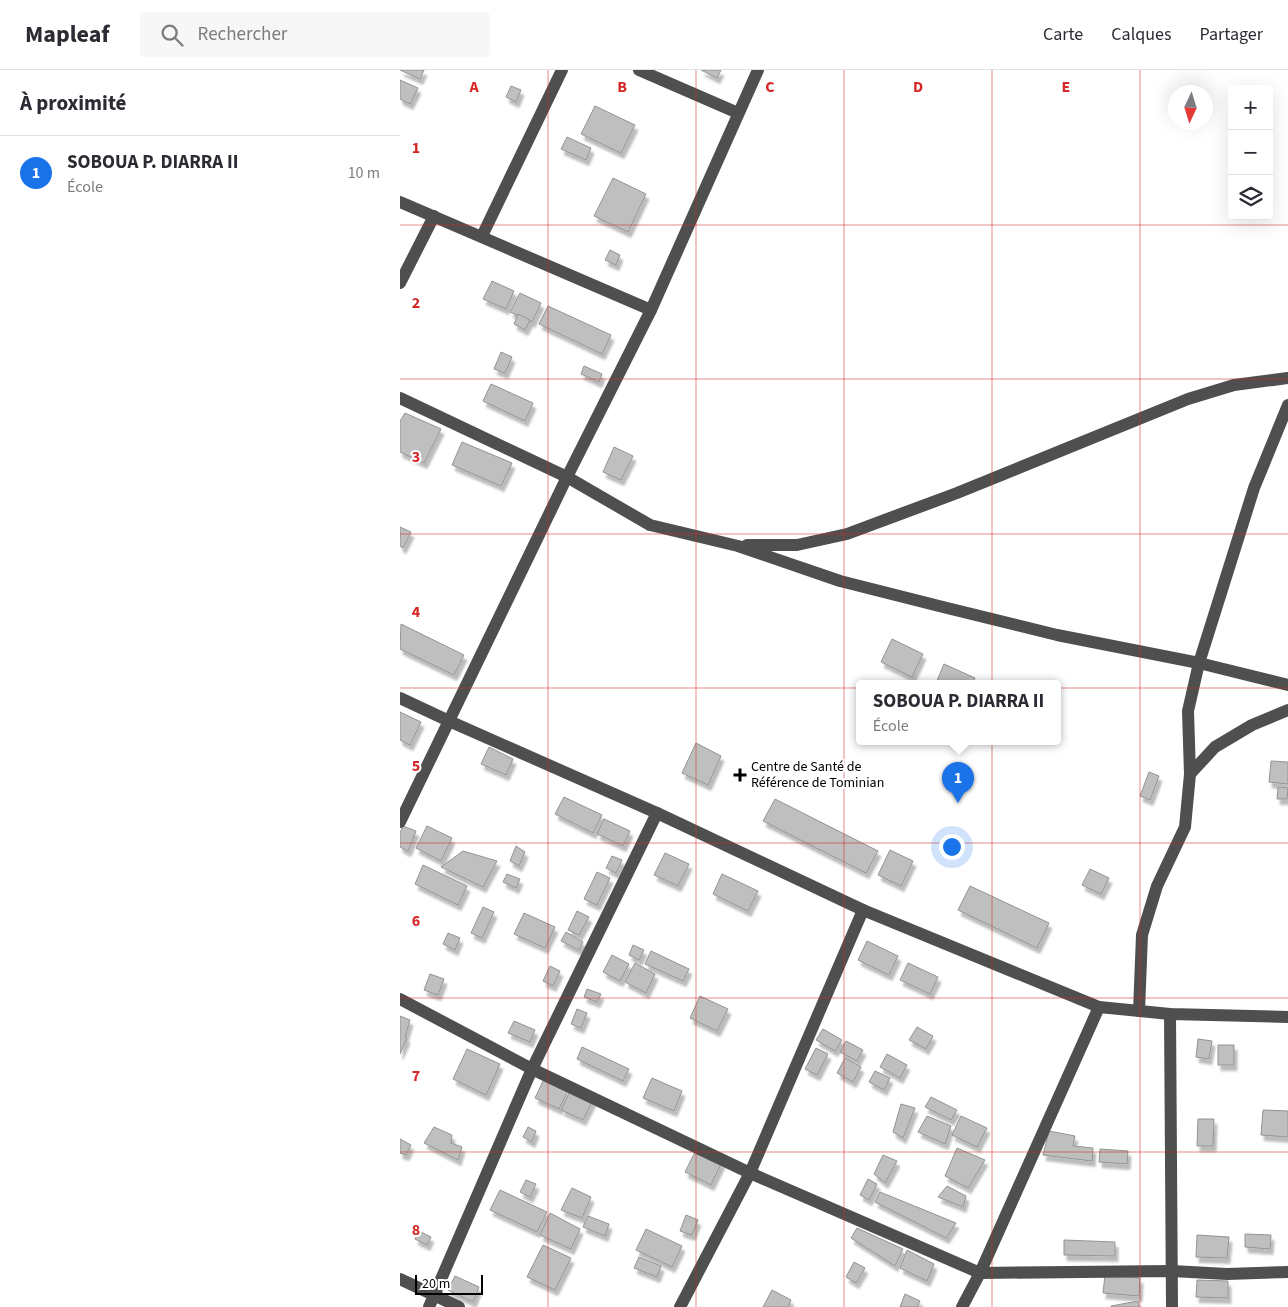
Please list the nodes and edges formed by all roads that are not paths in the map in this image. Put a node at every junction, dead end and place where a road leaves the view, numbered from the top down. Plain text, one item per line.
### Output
1 (562, 70) edge
2 (639, 70) edge
3 (758, 70) edge
4 (738, 113) junction
5 (400, 202) edge
6 (434, 216) junction
7 (482, 236) junction
8 (400, 284) edge
9 (651, 310) junction
10 (1288, 378) edge
11 (400, 398) edge
12 (1288, 405) edge
13 (567, 477) junction
14 (738, 546) junction
15 (1198, 663) junction
16 (1288, 686) edge
17 (400, 698) edge
18 (1288, 710) edge
19 (449, 721) junction
20 (1190, 774) junction
21 (657, 813) junction
22 (400, 822) edge
23 (863, 910) junction
24 (400, 999) edge
25 (1099, 1007) junction
26 (1139, 1011) junction
27 (1170, 1014) junction
28 (1288, 1017) edge
29 (532, 1069) junction
30 (750, 1173) junction
31 (1172, 1271) junction
32 (1288, 1272) edge
33 (980, 1273) junction
34 (400, 1279) edge
35 (435, 1295) junction
36 (429, 1307) edge
37 (459, 1307) edge
38 (680, 1307) edge
39 (962, 1307) edge
40 (1172, 1307) edge

1 - 7 street
2 - 4 street
3 - 4 street
4 - 9 street
5 - 6 street
6 - 7 street
6 - 8 street
7 - 9 street
9 - 13 street
10 - 14 street
11 - 13 street
12 - 15 street
13 - 14 street
13 - 19 street
14 - 15 street
15 - 16 street
15 - 20 street
17 - 19 street
18 - 20 street
19 - 21 street
19 - 22 street
20 - 26 street
21 - 23 street
21 - 29 street
23 - 25 street
23 - 30 street
24 - 29 street
25 - 26 street
25 - 33 street
26 - 27 street
27 - 28 street
27 - 31 street
29 - 30 street
29 - 35 street
30 - 33 street
30 - 38 street
31 - 32 street
31 - 33 street
31 - 40 street
33 - 39 street
34 - 35 street
35 - 36 street
35 - 37 street

